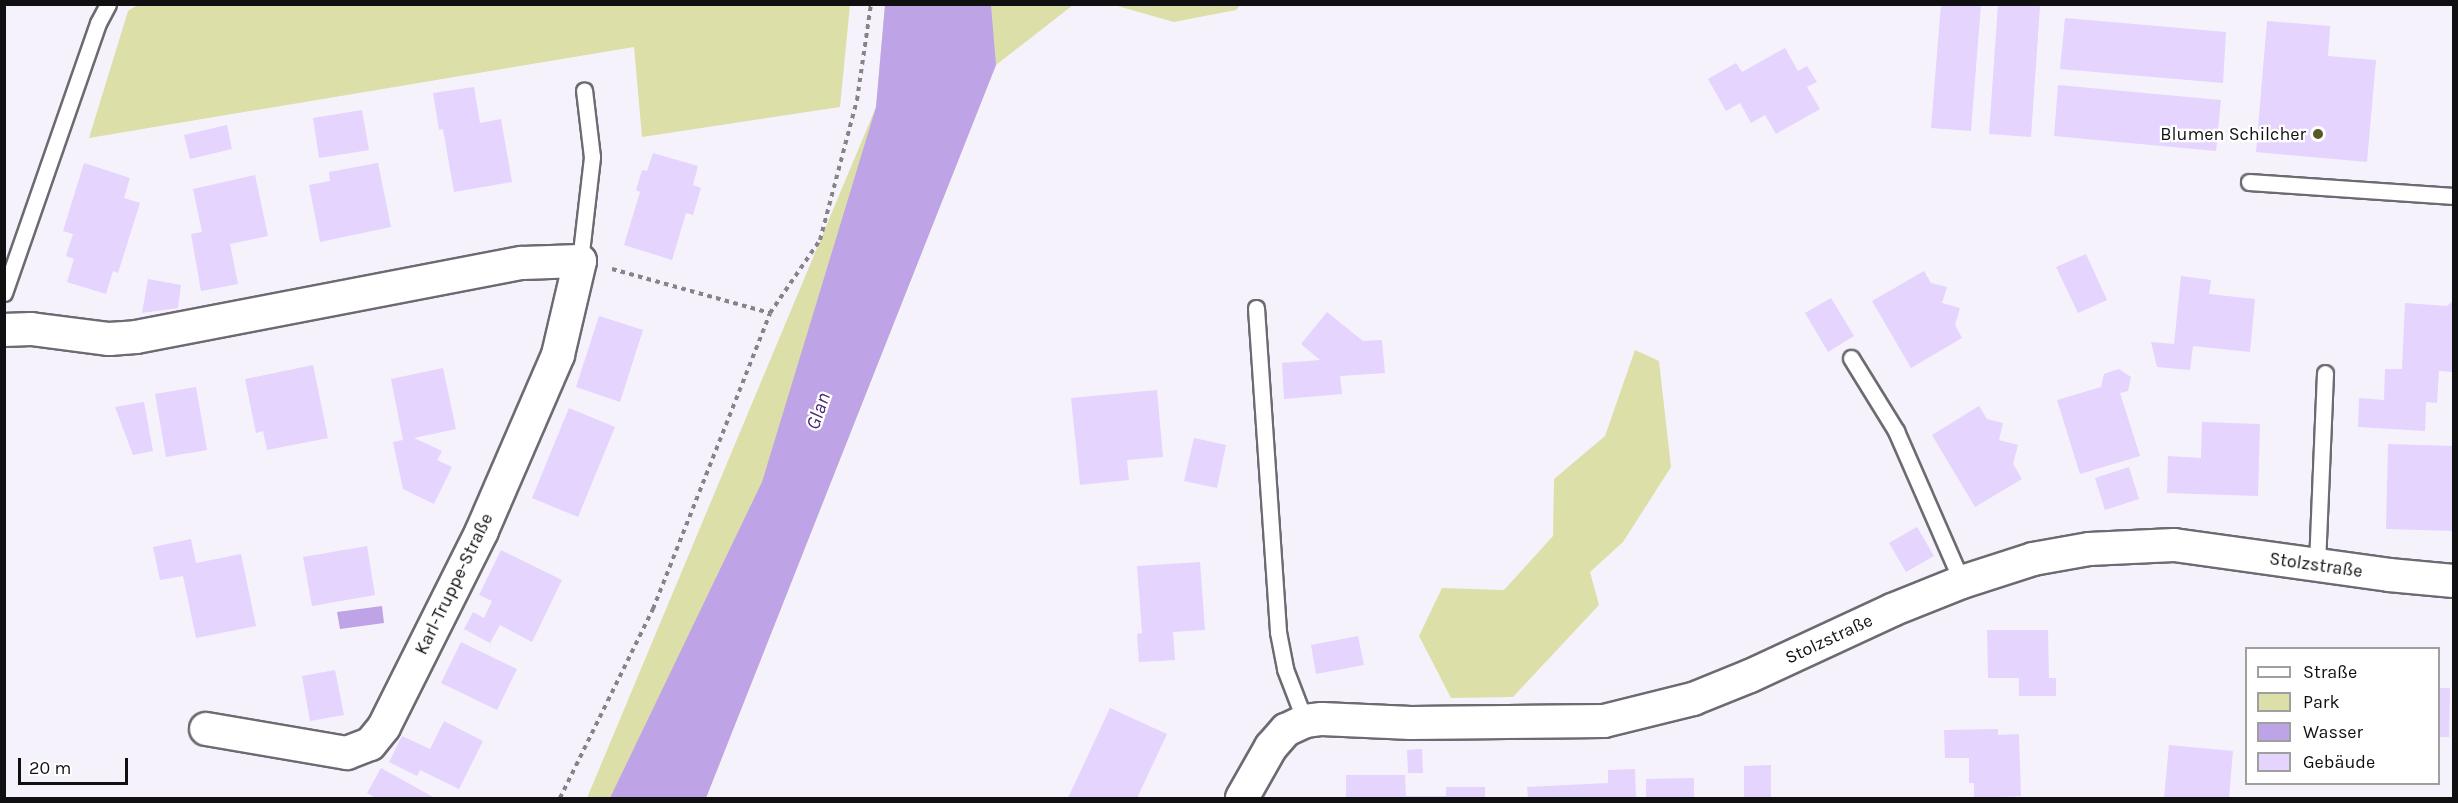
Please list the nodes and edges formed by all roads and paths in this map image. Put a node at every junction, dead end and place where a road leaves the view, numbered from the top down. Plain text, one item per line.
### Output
1 (108, 4) edge
2 (870, 4) edge
3 (584, 90) dead end
4 (2249, 182) dead end
5 (2454, 196) edge
6 (580, 261) junction
7 (4, 293) edge
8 (1256, 308) dead end
9 (770, 313) junction
10 (4, 330) edge
11 (1851, 358) dead end
12 (2325, 372) dead end
13 (2317, 564) junction
14 (2454, 581) edge
15 (1962, 582) junction
16 (1305, 721) junction
17 (206, 729) dead end
18 (560, 798) edge
19 (1242, 798) edge

1 - 7 lane
2 - 9 path
3 - 6 lane, Karl-Truppe-Straße
4 - 5 lane
6 - 9 path
6 - 10 street
6 - 17 street, Karl-Truppe-Straße
8 - 16 lane
9 - 18 path
11 - 15 lane
12 - 13 lane
13 - 14 street, Stolzstraße
13 - 15 street, Stolzstraße
15 - 16 street, Stolzstraße
16 - 19 street, Stolzstraße

